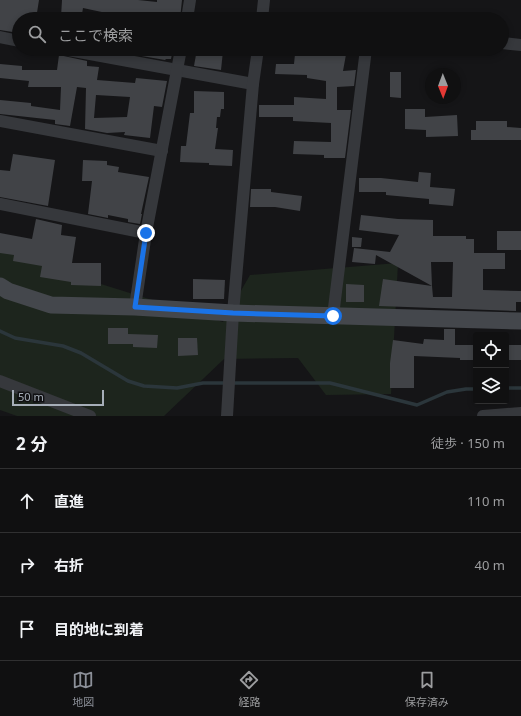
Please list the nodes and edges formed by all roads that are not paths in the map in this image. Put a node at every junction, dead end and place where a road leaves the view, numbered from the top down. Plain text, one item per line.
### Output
1 (190, 0) edge
2 (264, 0) edge
3 (188, 12) edge
4 (263, 12) edge
5 (0, 37) edge
6 (12, 40) edge
7 (509, 44) edge
8 (521, 45) edge
9 (101, 56) edge
10 (180, 56) edge
11 (257, 56) edge
12 (365, 56) edge
13 (177, 70) junction
14 (253, 84) junction
15 (0, 121) edge
16 (162, 151) junction
17 (0, 204) edge
18 (146, 233) junction
19 (0, 286) edge
20 (135, 307) junction
21 (233, 313) junction
22 (333, 316) junction
23 (521, 320) edge
24 (0, 381) edge
25 (521, 414) edge
26 (90, 416) edge
27 (227, 416) edge
28 (483, 416) edge

1 - 3 street
2 - 4 street
5 - 6 street
7 - 8 street
9 - 13 street
10 - 13 street
11 - 14 street
12 - 22 street
13 - 14 street
13 - 16 street
14 - 21 street
15 - 16 street
16 - 18 street
17 - 18 street
18 - 20 street
19 - 20 street
20 - 21 street
21 - 22 street
21 - 27 street
22 - 23 street
24 - 26 street
25 - 28 street

